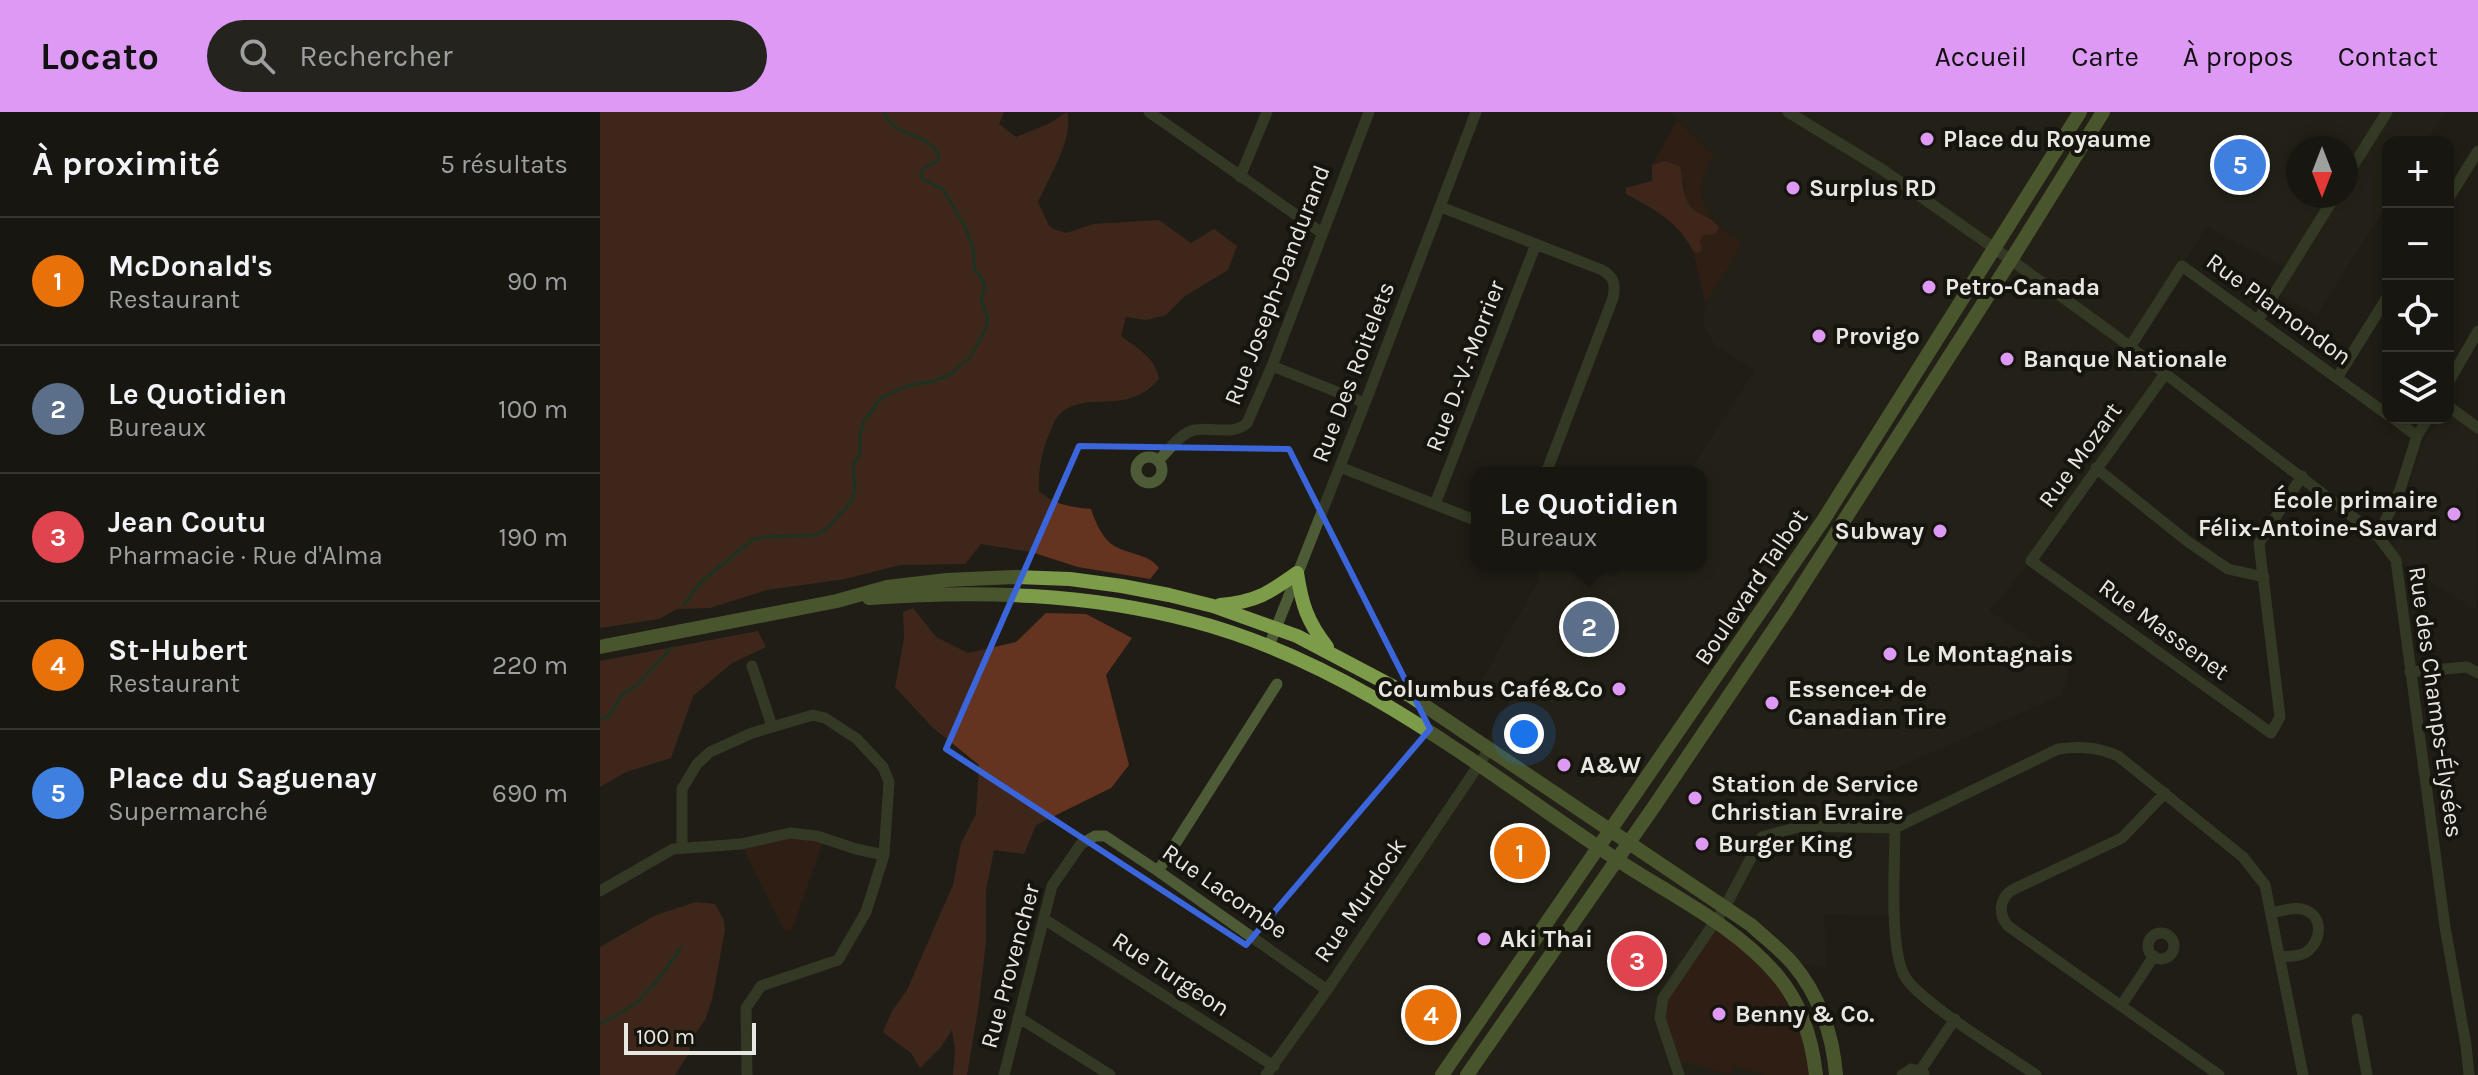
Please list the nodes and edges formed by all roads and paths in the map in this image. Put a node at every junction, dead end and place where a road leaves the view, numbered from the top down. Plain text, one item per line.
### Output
1 (1149, 112) edge
2 (1267, 112) edge
3 (1369, 112) edge
4 (1476, 112) edge
5 (1788, 112) edge
6 (2080, 112) edge
7 (2103, 112) edge
8 (2387, 112) edge
9 (2478, 151) edge
10 (2358, 158) edge
11 (1240, 177) junction
12 (2454, 189) edge
13 (1441, 207) junction
14 (2328, 208) edge
15 (1322, 233) junction
16 (1536, 244) junction
17 (1995, 248) junction
18 (2011, 260) junction
19 (2382, 306) edge
20 (2258, 320) junction
21 (2478, 331) edge
22 (2130, 347) junction
23 (1272, 366) junction
24 (2454, 373) edge
25 (2165, 374) junction
26 (2337, 378) junction
27 (1365, 403) junction
28 (2382, 410) edge
29 (2454, 410) edge
30 (2401, 424) edge
31 (2424, 424) edge
32 (2478, 428) edge
33 (2417, 436) junction
34 (1158, 461) dead end
35 (1340, 467) junction
36 (1548, 467) edge
37 (2096, 468) junction
38 (2302, 476) junction
39 (1435, 504) junction
40 (1471, 519) edge
41 (2378, 536) junction
42 (2031, 561) joint
43 (1297, 573) junction
44 (2264, 577) junction
45 (837, 601) junction
46 (1213, 606) junction
47 (1275, 628) junction
48 (1269, 646) junction
49 (600, 647) edge
50 (1329, 651) junction
51 (752, 666) dead end
52 (2410, 672) junction
53 (2478, 673) edge
54 (1277, 684) dead end
55 (772, 726) junction
56 (1490, 748) junction
57 (1479, 763) junction
58 (2165, 793) junction
59 (1895, 828) junction
60 (1611, 831) junction
61 (1095, 836) joint
62 (1628, 842) junction
63 (682, 848) junction
64 (1599, 848) junction
65 (884, 855) junction
66 (1616, 859) junction
67 (1158, 871) junction
68 (600, 891) edge
69 (1725, 907) junction
70 (2271, 913) junction
71 (1044, 919) junction
72 (1714, 922) junction
73 (2154, 956) dead end
74 (2280, 957) junction
75 (1327, 990) junction
76 (2121, 1006) junction
77 (1018, 1017) junction
78 (1955, 1019) junction
79 (2357, 1019) dead end
80 (2472, 1044) edge
81 (1270, 1070) edge
82 (1922, 1073) edge
83 (747, 1075) edge
84 (1004, 1075) edge
85 (1110, 1075) edge
86 (1442, 1075) edge
87 (1467, 1075) edge
88 (1679, 1075) edge
89 (1816, 1075) edge
90 (1836, 1075) edge
91 (1902, 1075) edge
92 (2036, 1075) edge
93 (2219, 1075) edge
94 (2303, 1075) edge
95 (2367, 1075) edge
96 (2469, 1075) edge

1 - 11 street
2 - 11 street
3 - 15 street, Rue Joseph-Dandurand
4 - 13 street, Rue Des Roitelets
5 - 17 street, Rue des Champs-Élysées
6 - 17 main road, Boulevard Talbot
7 - 18 main road, Boulevard Talbot
8 - 10 street
9 - 12 street
11 - 15 street
13 - 16 street
13 - 27 street, Rue Des Roitelets
14 - 20 street
15 - 23 street, Rue Joseph-Dandurand
16 - 36 street
16 - 39 street, Rue D.-V.-Morrier
17 - 18 street, Rue des Champs-Élysées
17 - 60 main road, Boulevard Talbot
18 - 22 street, Rue des Champs-Élysées
18 - 62 main road, Boulevard Talbot
19 - 26 street
20 - 22 street, Rue Plamondon
20 - 26 street, Rue Plamondon
21 - 24 street
22 - 25 street, Rue des Champs-Élysées
23 - 27 street
23 - 34 street, Rue Joseph-Dandurand
25 - 37 street, Rue Mozart
25 - 38 street, Rue des Champs-Élysées
26 - 28 street, Rue Plamondon
27 - 35 street, Rue Des Roitelets
29 - 32 street
30 - 33 street, Rue Plamondon
31 - 33 street
33 - 41 street
35 - 39 street
35 - 43 street, Rue Des Roitelets
37 - 42 street, Rue Mozart
37 - 44 street
38 - 41 street, Rue des Champs-Élysées
38 - 44 street
39 - 40 street
41 - 52 street, Rue des Champs-Élysées
42 - 44 street, Rue Massenet
43 - 46 main road
43 - 47 street, Rue Des Roitelets
43 - 50 main road
45 - 46 main road
45 - 48 main road
45 - 49 main road
46 - 47 main road
47 - 48 street, Rue Des Roitelets
47 - 50 main road
48 - 57 main road
50 - 56 main road
51 - 55 street
52 - 53 street
52 - 80 street, Rue des Champs-Élysées
54 - 67 street
55 - 63 street
55 - 65 street
56 - 57 street, Rue Murdock
56 - 60 main road
57 - 64 main road
57 - 75 street, Rue Murdock
58 - 59 street
58 - 70 street
58 - 76 street
59 - 69 street
59 - 78 street
60 - 62 main road
60 - 64 main road, Boulevard Talbot
61 - 67 street, Rue Lacombe
61 - 71 street, Rue Provencher
62 - 66 main road, Boulevard Talbot
62 - 69 main road
63 - 65 street
63 - 68 street
64 - 66 main road
64 - 86 main road, Boulevard Talbot
65 - 83 street
66 - 72 main road
66 - 87 main road, Boulevard Talbot
67 - 75 street, Rue Lacombe
69 - 72 street
69 - 90 main road
70 - 74 street
70 - 74 street
71 - 77 street, Rue Provencher
71 - 81 street, Rue Turgeon
72 - 88 street
72 - 89 main road
73 - 76 street
74 - 94 street
75 - 81 street, Rue Murdock
76 - 93 street
77 - 84 street, Rue Provencher
77 - 85 street
78 - 82 street
78 - 92 street
79 - 95 street
80 - 96 street, Rue des Champs-Élysées
82 - 91 street

